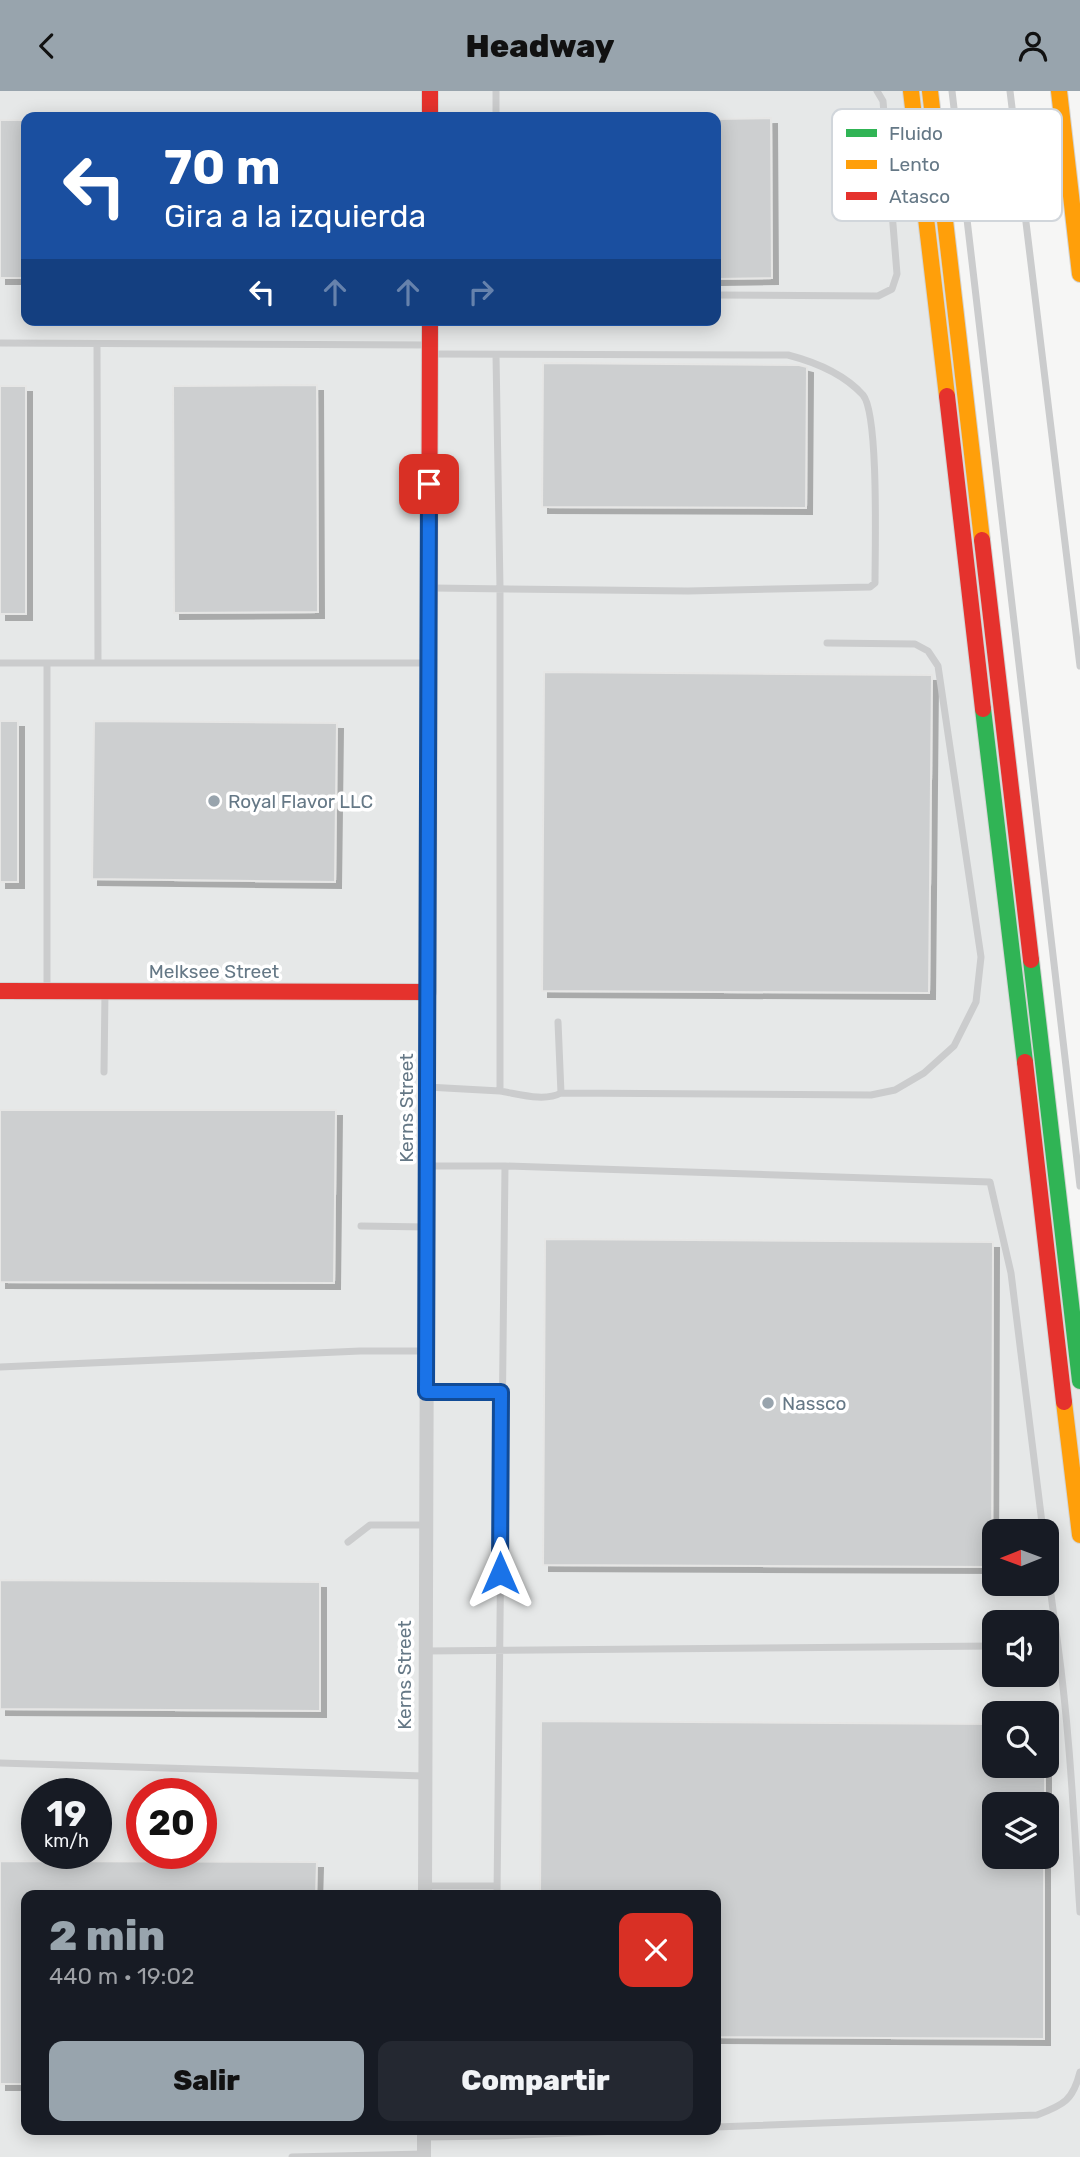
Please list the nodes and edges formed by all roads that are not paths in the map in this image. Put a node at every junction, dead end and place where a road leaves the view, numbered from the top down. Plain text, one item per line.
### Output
1 (430, 91) edge
2 (496, 91) edge
3 (877, 91) edge
4 (911, 91) edge
5 (930, 91) edge
6 (952, 91) edge
7 (1010, 91) edge
8 (1059, 91) edge
9 (884, 109) edge
10 (913, 109) edge
11 (932, 109) edge
12 (954, 109) edge
13 (1012, 109) edge
14 (1061, 109) edge
15 (430, 112) edge
16 (496, 112) edge
17 (1062, 117) edge
18 (893, 221) edge
19 (926, 221) edge
20 (945, 221) edge
21 (967, 221) edge
22 (1026, 221) edge
23 (1080, 274) edge
24 (721, 295) edge
25 (430, 326) edge
26 (0, 343) edge
27 (97, 344) junction
28 (430, 350) junction
29 (496, 355) junction
30 (429, 588) junction
31 (500, 588) junction
32 (827, 643) dead end
33 (0, 663) edge
34 (47, 663) junction
35 (98, 663) junction
36 (429, 663) junction
37 (1080, 666) edge
38 (0, 991) edge
39 (47, 991) junction
40 (105, 991) junction
41 (428, 992) junction
42 (558, 1022) dead end
43 (104, 1072) dead end
44 (427, 1087) junction
45 (500, 1091) junction
46 (561, 1093) junction
47 (428, 1166) junction
48 (505, 1166) junction
49 (1080, 1186) edge
50 (361, 1226) dead end
51 (427, 1227) junction
52 (426, 1351) junction
53 (0, 1367) edge
54 (1080, 1381) edge
55 (426, 1392) junction
56 (501, 1392) junction
57 (1042, 1519) edge
58 (426, 1525) junction
59 (1080, 1535) edge
60 (348, 1542) dead end
61 (982, 1646) edge
62 (426, 1651) junction
63 (499, 1651) junction
64 (1059, 1655) edge
65 (0, 1763) edge
66 (425, 1776) junction
67 (498, 1886) junction
68 (425, 1890) edge
69 (440, 1890) edge
70 (498, 1890) edge
71 (1080, 1912) edge
72 (1080, 2072) edge
73 (721, 2127) edge
74 (424, 2135) edge
75 (424, 2156) edge
76 (292, 2157) edge

1 - 15 main road
2 - 16 lane
3 - 9 lane
4 - 10 main road
5 - 11 main road
6 - 12 lane
7 - 13 lane
8 - 14 main road
17 - 23 main road
18 - 24 lane
19 - 59 main road
20 - 54 main road
21 - 49 lane
22 - 37 lane
25 - 28 main road, Kerns Street
26 - 27 lane
27 - 28 lane
27 - 35 lane
28 - 29 lane
28 - 30 main road, Kerns Street
29 - 31 lane
29 - 31 lane
30 - 31 lane
30 - 36 main road, Kerns Street
31 - 45 lane
32 - 46 lane
33 - 34 lane
34 - 35 lane
34 - 39 lane
35 - 36 lane
36 - 41 main road, Kerns Street
38 - 39 main road, Melksee Street
39 - 40 main road, Melksee Street
40 - 41 main road, Melksee Street
40 - 43 lane
41 - 44 street, Kerns Street
42 - 46 lane
44 - 45 lane
44 - 47 street, Kerns Street
45 - 46 lane
47 - 48 lane
47 - 51 street, Kerns Street
48 - 56 lane
48 - 57 lane
50 - 51 lane
51 - 52 street, Kerns Street
52 - 53 lane
52 - 55 street, Kerns Street
55 - 56 lane
55 - 58 street, Kerns Street
56 - 63 lane
58 - 60 lane
58 - 62 street, Kerns Street
61 - 63 lane
62 - 63 lane
62 - 66 street, Kerns Street
63 - 67 lane
64 - 71 lane
65 - 66 lane
66 - 68 street, Kerns Street
67 - 69 lane
67 - 70 lane
72 - 73 lane
74 - 75 street
75 - 76 lane

